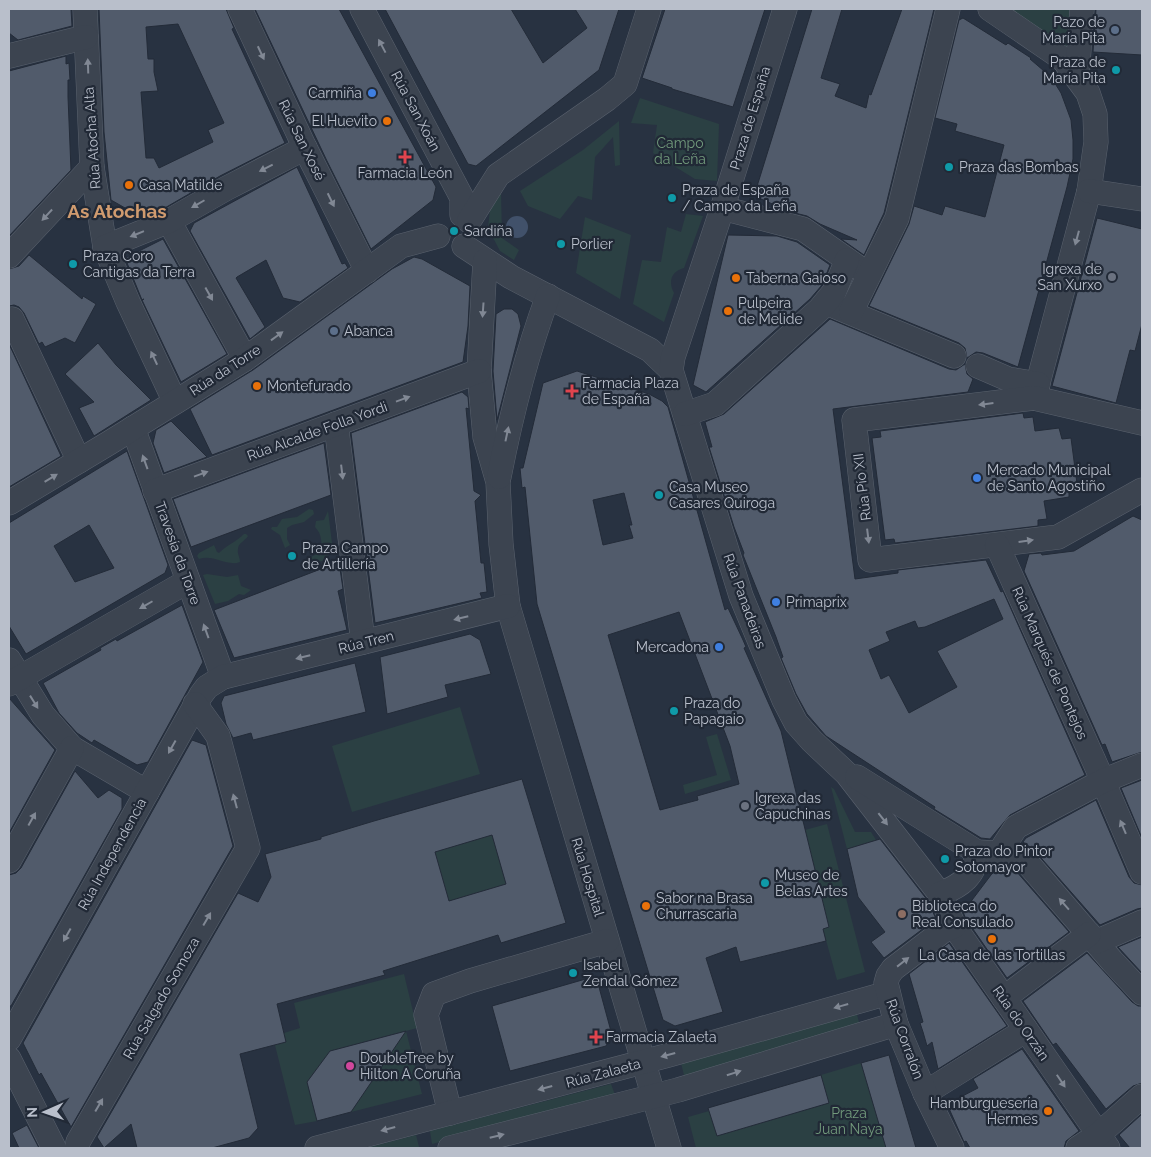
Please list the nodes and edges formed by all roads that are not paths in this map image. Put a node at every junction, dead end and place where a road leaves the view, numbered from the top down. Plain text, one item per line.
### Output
1 (85, 9) edge
2 (240, 9) edge
3 (362, 9) edge
4 (649, 9) edge
5 (785, 9) edge
6 (948, 9) edge
7 (990, 9) edge
8 (1082, 9) edge
9 (86, 37) junction
10 (9, 56) edge
11 (1077, 77) junction
12 (305, 148) junction
13 (92, 167) junction
14 (1089, 191) junction
15 (1142, 199) edge
16 (722, 208) junction
17 (466, 218) junction
18 (169, 221) junction
19 (438, 236) junction
20 (464, 246) junction
21 (105, 247) junction
22 (9, 256) edge
23 (847, 260) junction
24 (485, 261) junction
25 (367, 271) junction
26 (868, 274) junction
27 (548, 296) junction
28 (826, 304) junction
29 (851, 312) junction
30 (12, 319) dead end
31 (954, 356) dead end
32 (245, 359) junction
33 (978, 366) dead end
34 (671, 370) junction
35 (480, 371) junction
36 (1036, 391) junction
37 (175, 402) junction
38 (684, 414) junction
39 (1142, 422) edge
40 (336, 424) junction
41 (133, 428) junction
42 (1142, 436) edge
43 (80, 461) junction
44 (498, 482) junction
45 (1142, 490) edge
46 (155, 491) junction
47 (9, 503) edge
48 (997, 545) junction
49 (188, 581) junction
50 (508, 606) junction
51 (363, 642) junction
52 (12, 674) edge
53 (223, 677) junction
54 (196, 704) junction
55 (72, 748) junction
56 (1142, 765) edge
57 (842, 767) junction
58 (1104, 781) junction
59 (147, 792) junction
60 (937, 828) junction
61 (909, 853) junction
62 (988, 853) junction
63 (9, 861) edge
64 (1142, 872) edge
65 (940, 894) junction
66 (1142, 922) edge
67 (954, 926) junction
68 (1093, 938) junction
69 (607, 941) junction
70 (888, 993) junction
71 (1142, 993) edge
72 (1004, 998) junction
73 (896, 1024) junction
74 (1026, 1030) junction
75 (9, 1039) edge
76 (9, 1059) edge
77 (643, 1062) junction
78 (925, 1093) junction
79 (1142, 1096) edge
80 (654, 1097) junction
81 (450, 1113) junction
82 (1103, 1142) edge
83 (54, 1148) edge
84 (77, 1148) edge
85 (317, 1148) edge
86 (450, 1148) edge
87 (669, 1148) edge
88 (952, 1148) edge
89 (1078, 1148) edge

1 - 9 street, Rúa Atocha Alta
2 -> 12 street, Rúa San Xosé
17 -> 3 street, Rúa San Xoán
4 - 17 street
5 - 16 street, Praza de España
6 - 26 street
7 - 11 street
8 - 11 street
9 - 10 street
13 -> 9 street, Rúa Atocha Alta
11 - 14 street
12 -> 18 street
12 -> 25 street, Rúa San Xosé
13 - 21 street, Rúa Atocha Alta
13 -> 22 street
14 - 15 street
14 -> 36 street
16 - 23 street
16 - 34 street, Praza de España
17 - 19 street
17 - 20 street
18 -> 21 street
18 -> 32 street
19 - 20 street, Praza de España
19 - 25 street, Rúa da Torre
20 - 24 street, Praza de España
37 -> 21 street, Rúa Atocha Alta
23 - 26 street
23 - 28 street
24 - 27 street, Praza de España
24 -> 35 street
32 -> 25 street, Rúa da Torre
26 - 29 street
27 - 34 street, Praza de España
44 -> 27 street
28 - 29 street
28 - 38 street
29 - 31 street
30 - 43 street
32 - 37 street, Rúa da Torre
33 - 36 street
34 - 38 street, Praza de España
40 -> 35 street, Rúa Alcalde Folla Yordi
35 - 44 street
36 - 39 street, Rúa Pío XII
36 -> 48 street, Rúa Pío XII
37 - 41 street, Rúa da Torre
38 - 57 street, Rúa Panadeiras
39 - 42 street
46 -> 40 street, Rúa Alcalde Folla Yordi
40 -> 51 street
41 - 43 street, Rúa da Torre
46 -> 41 street, Travesía da Torre
47 -> 43 street, Rúa da Torre
44 - 50 street, Rúa Hospital
48 -> 45 street, Rúa Pío XII
46 - 49 street, Travesía da Torre
48 - 58 street, Rúa Marqués de Pontejos
49 -> 52 street
53 -> 49 street, Travesía da Torre
50 -> 51 street, Rúa Tren
50 - 69 street, Rúa Hospital
51 -> 53 street, Rúa Tren
52 -> 55 street
53 - 54 street, Rúa Independencia
54 -> 59 street, Rúa Independencia
84 -> 54 street, Rúa Salgado Somoza
55 - 59 street
63 -> 55 street
56 - 58 street
57 - 60 street, Rúa Panadeiras
57 -> 61 street, Rúa Panadeiras
58 - 62 street
64 -> 58 street, Rúa Marqués de Pontejos
59 -> 75 street, Rúa Independencia
60 - 61 street
60 - 62 street, Rúa Panadeiras
61 - 65 street, Rúa Panadeiras
62 - 65 street
68 -> 62 street, Rúa Panadeiras
65 - 67 street, Rúa do Orzán
66 - 68 street
70 -> 67 street, Rúa Corralón
67 - 72 street, Rúa do Orzán
68 - 71 street, Rúa Panadeiras
68 - 72 street
69 - 77 street, Rúa Hospital
69 - 81 street
70 - 73 street, Rúa Corralón
70 -> 77 street, Rúa Zalaeta
72 - 74 street, Rúa do Orzán
73 - 78 street, Rúa Corralón
80 -> 73 street
74 - 78 street
74 -> 82 street, Rúa do Orzán
76 - 83 street
77 - 80 street, Rúa Hospital
77 -> 81 street, Rúa Zalaeta
78 - 88 street, Rúa Corralón
79 - 82 street
86 -> 80 street
80 - 87 street, Rúa Hospital
81 -> 85 street, Rúa Zalaeta
82 - 89 street

